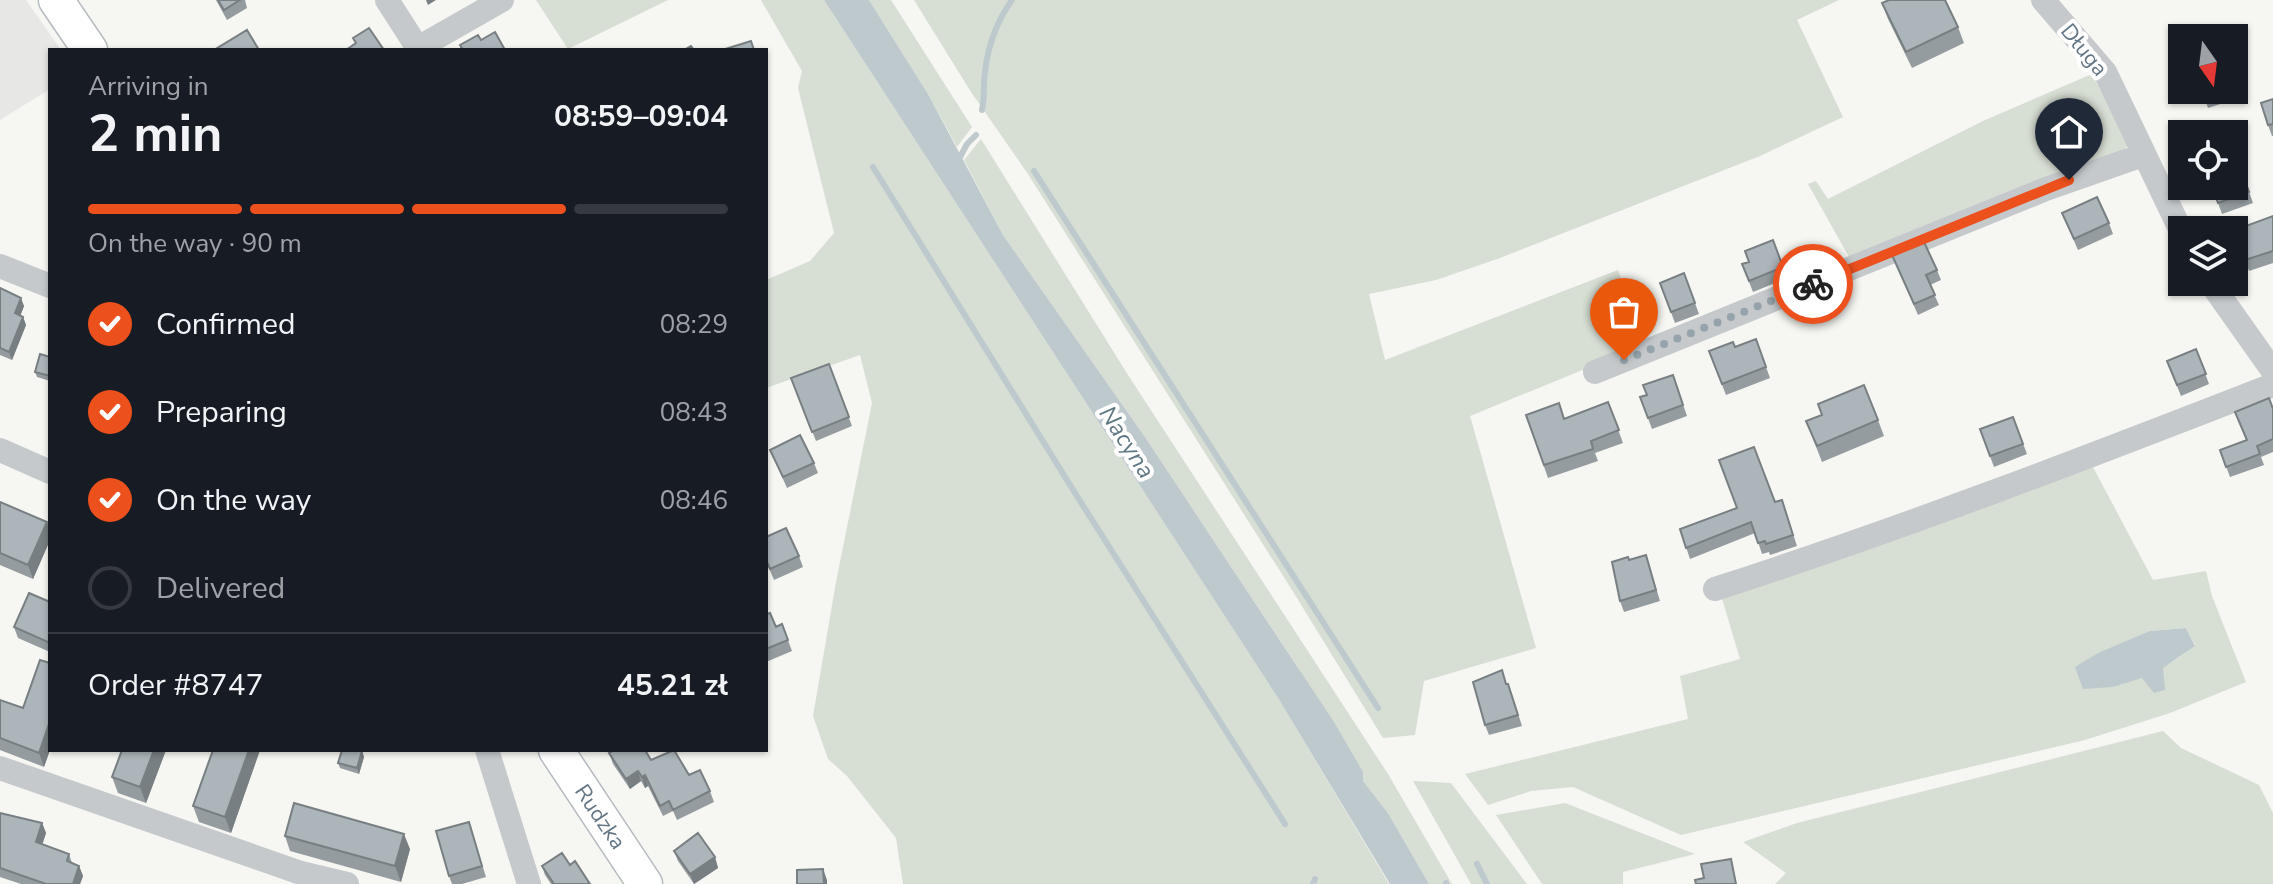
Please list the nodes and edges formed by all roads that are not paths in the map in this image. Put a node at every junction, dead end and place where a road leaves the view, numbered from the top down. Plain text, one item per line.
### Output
1 (56, 0) edge
2 (387, 0) edge
3 (502, 0) edge
4 (2043, 0) edge
5 (89, 48) edge
6 (418, 48) edge
7 (421, 48) edge
8 (2143, 155) junction
9 (2174, 216) edge
10 (0, 266) edge
11 (48, 285) edge
12 (2220, 296) edge
13 (2273, 371) edge
14 (1595, 372) dead end
15 (2273, 385) edge
16 (0, 450) edge
17 (48, 471) edge
18 (1715, 589) dead end
19 (488, 752) edge
20 (557, 752) edge
21 (0, 768) edge
22 (347, 884) edge
23 (529, 884) edge
24 (645, 884) edge

1 - 5 main road
2 - 6 street
3 - 7 street
4 - 8 street, Długa
8 - 9 street, Długa
8 - 14 street
10 - 11 street
12 - 13 street
15 - 18 street
16 - 17 street
19 - 23 street
20 - 24 main road, Rudzka
21 - 22 street

